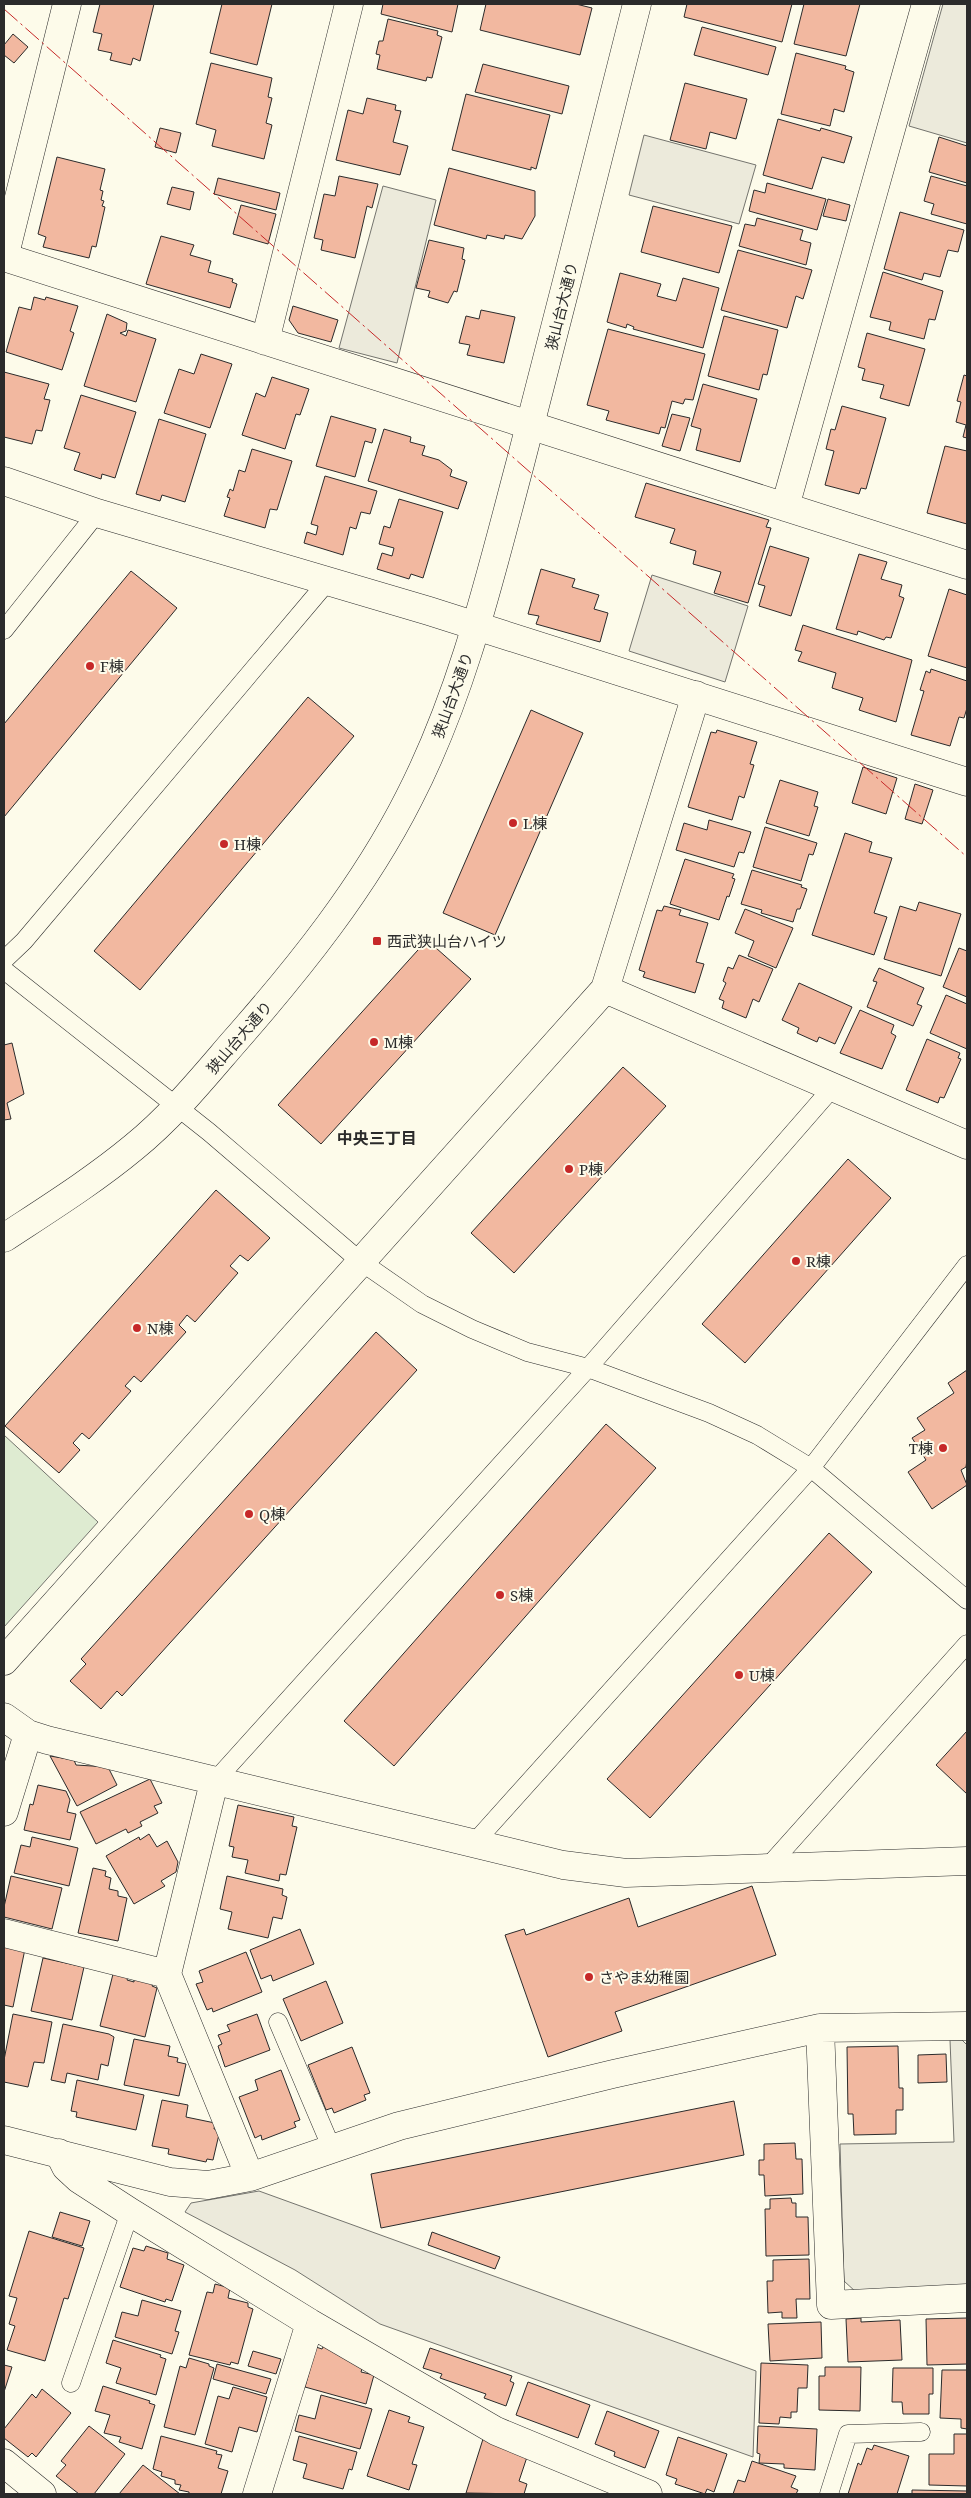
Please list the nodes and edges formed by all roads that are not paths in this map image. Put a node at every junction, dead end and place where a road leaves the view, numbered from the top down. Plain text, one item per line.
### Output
1 (67, 4) edge
2 (349, 4) edge
3 (637, 4) edge
4 (926, 4) edge
5 (4, 257) edge
6 (265, 340) junction
7 (530, 426) junction
8 (4, 481) edge
9 (785, 507) junction
10 (97, 513) junction
11 (967, 565) edge
12 (328, 580) junction
13 (477, 626) junction
14 (4, 630) edge
15 (696, 695) junction
16 (967, 782) edge
17 (4, 960) edge
18 (4, 970) edge
19 (605, 989) junction
20 (833, 1087) junction
21 (176, 1107) junction
22 (967, 1145) edge
23 (4, 1238) edge
24 (360, 1260) junction
25 (967, 1265) edge
26 (588, 1368) junction
27 (811, 1468) junction
28 (967, 1600) edge
29 (967, 1644) edge
30 (4, 1661) edge
31 (4, 1717) edge
32 (28, 1734) junction
33 (214, 1782) junction
34 (4, 1812) edge
35 (475, 1842) junction
36 (967, 1860) edge
37 (767, 1868) junction
38 (4, 1934) edge
39 (167, 1974) junction
40 (278, 2022) dead end
41 (967, 2026) edge
42 (820, 2028) junction
43 (4, 2140) edge
44 (332, 2149) junction
45 (59, 2154) junction
46 (250, 2177) junction
47 (130, 2212) junction
48 (967, 2298) edge
49 (310, 2323) junction
50 (71, 2383) dead end
51 (921, 2432) dead end
52 (5, 2467) edge
53 (42, 2494) edge
54 (257, 2494) edge
55 (648, 2494) edge
56 (829, 2494) edge

1 - 5 street
2 - 6 street
3 - 7 street, 狭山台大通り
4 - 9 street
5 - 6 street
6 - 7 street
7 - 9 street
7 - 13 street, 狭山台大通り
8 - 10 street
9 - 11 street
10 - 12 street
10 - 14 lane
12 - 13 street
12 - 17 lane
13 - 15 street
13 - 21 street, 狭山台大通り
15 - 16 street
15 - 19 street
18 - 21 lane
19 - 20 street
19 - 24 street
20 - 22 street
20 - 26 lane
21 - 23 street, 狭山台大通り
21 - 24 lane
24 - 26 lane
24 - 30 street
25 - 27 lane
26 - 27 lane
26 - 33 lane
27 - 28 lane
27 - 35 lane
29 - 37 lane
31 - 32 street
32 - 33 street
32 - 34 street
33 - 35 street
33 - 39 street
35 - 37 street
36 - 37 street
38 - 39 street
39 - 46 street
40 - 44 lane
41 - 42 street
42 - 44 street
42 - 48 street
43 - 45 street
44 - 46 street
45 - 46 street
45 - 47 street
47 - 49 street
47 - 50 lane
49 - 54 street
49 - 55 street
51 - 56 lane
52 - 53 street

